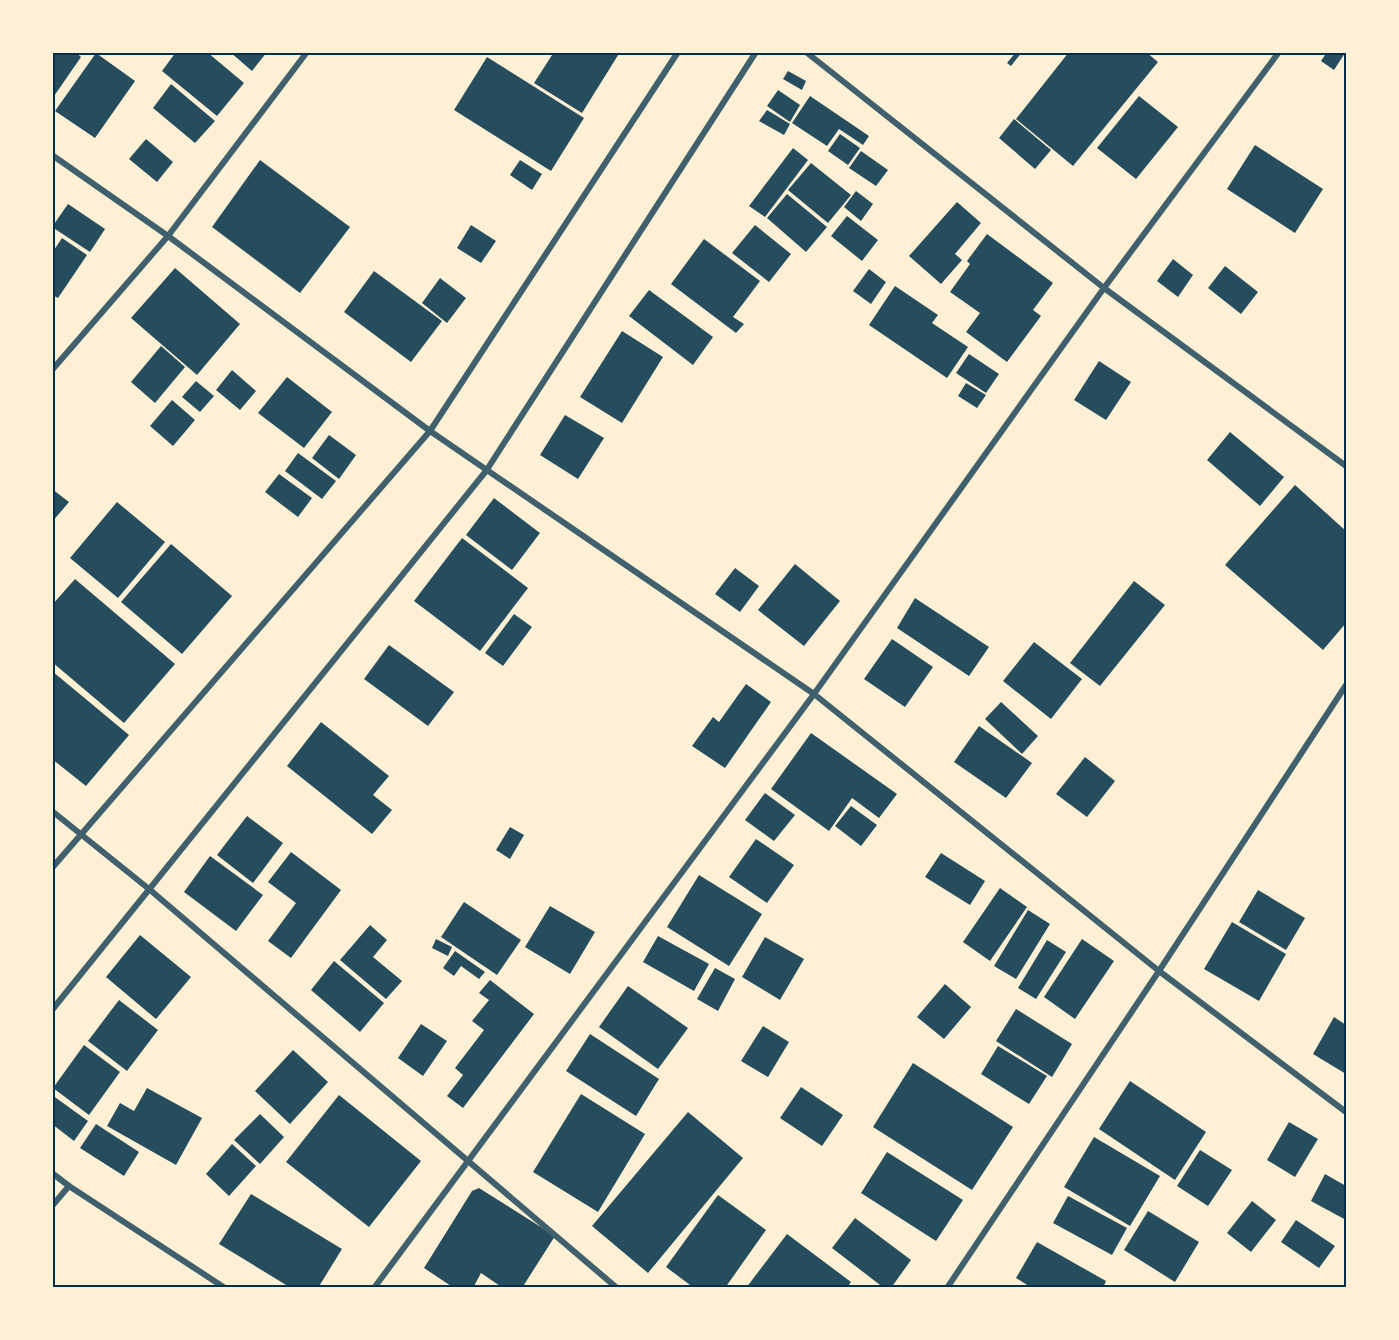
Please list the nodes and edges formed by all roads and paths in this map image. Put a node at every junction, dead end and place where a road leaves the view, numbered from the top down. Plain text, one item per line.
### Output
1 (307, 52) edge
2 (678, 52) edge
3 (756, 52) edge
4 (806, 52) edge
5 (1279, 52) edge
6 (52, 155) edge
7 (168, 236) junction
8 (1104, 288) junction
9 (52, 370) edge
10 (430, 431) junction
11 (1347, 466) edge
12 (486, 471) junction
13 (1347, 685) edge
14 (814, 694) junction
15 (52, 811) edge
16 (81, 835) junction
17 (52, 868) edge
18 (149, 889) junction
19 (1159, 971) junction
20 (52, 1010) edge
21 (1347, 1112) edge
22 (467, 1159) junction
23 (52, 1173) edge
24 (69, 1186) junction
25 (52, 1206) edge
26 (225, 1287) edge
27 (374, 1287) edge
28 (617, 1287) edge
29 (947, 1287) edge

1 - 7 street
2 - 10 street
3 - 12 street
4 - 8 street
5 - 8 street
6 - 7 street
7 - 9 street
7 - 10 street
8 - 11 street
8 - 14 street
10 - 12 street
10 - 16 street
12 - 14 street
12 - 18 street
13 - 19 street
14 - 19 street
14 - 22 street
15 - 16 street
16 - 17 street
16 - 18 street
18 - 20 street
18 - 22 street
19 - 21 street
19 - 29 street
22 - 27 street
22 - 28 street
23 - 24 street
24 - 25 street
24 - 26 street

